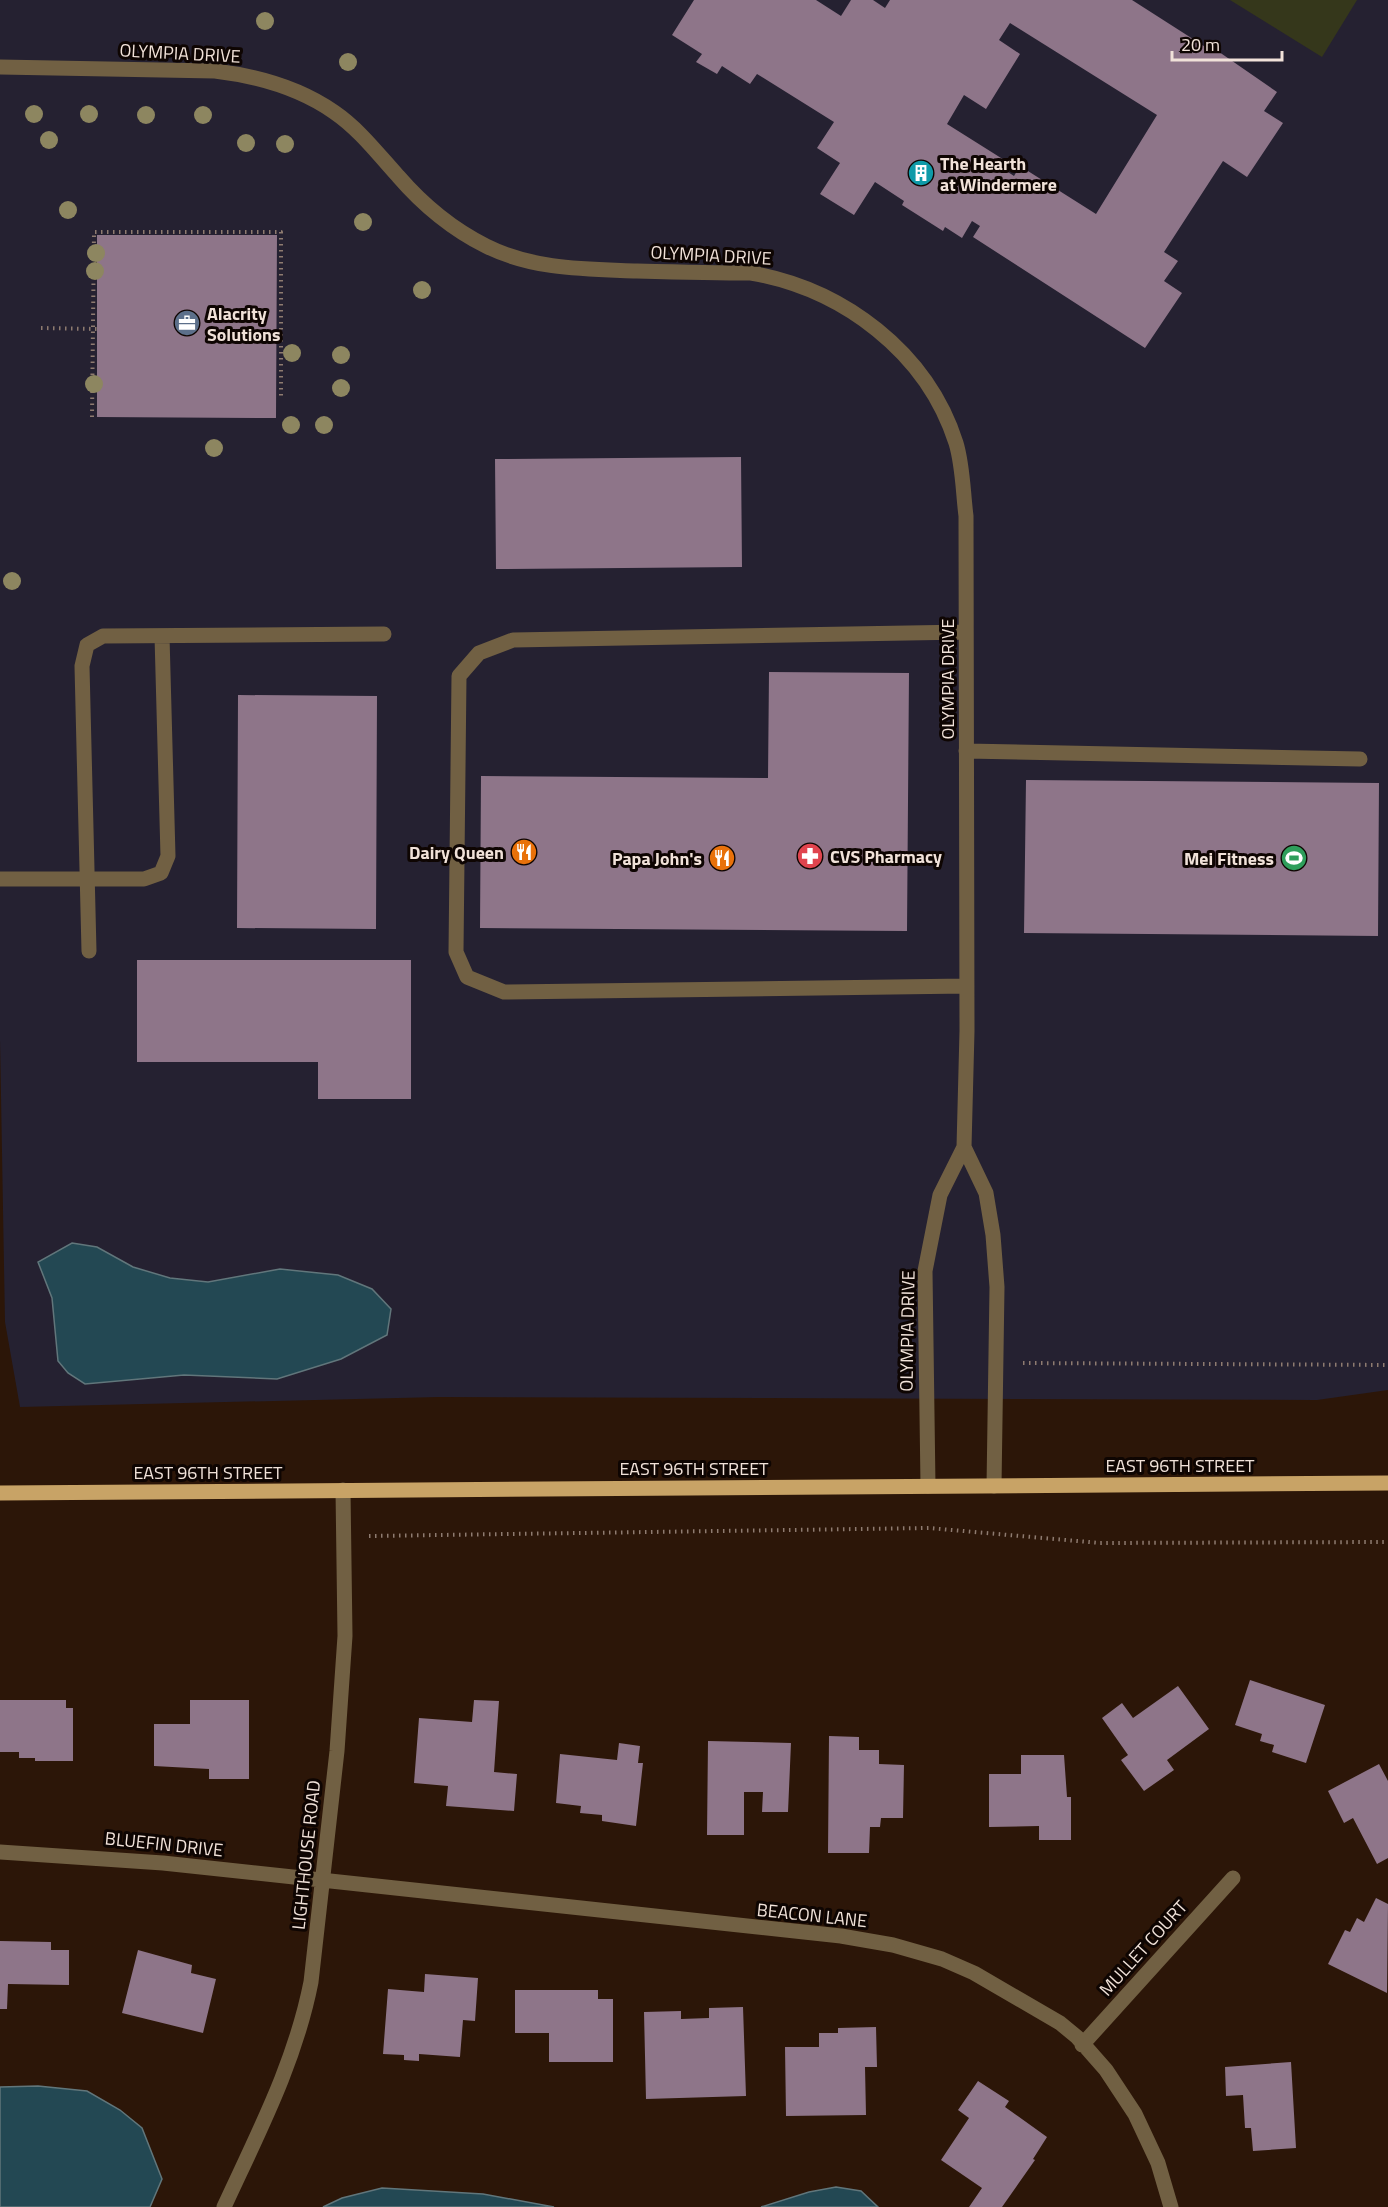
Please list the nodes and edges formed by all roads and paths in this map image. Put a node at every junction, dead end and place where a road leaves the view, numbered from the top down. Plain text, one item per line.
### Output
1 (0, 67) edge
2 (41, 328) dead end
3 (95, 329) junction
4 (281, 400) dead end
5 (92, 417) dead end
6 (966, 632) junction
7 (384, 634) dead end
8 (162, 636) junction
9 (966, 751) junction
10 (1360, 759) dead end
11 (0, 879) edge
12 (86, 879) junction
13 (89, 951) dead end
14 (967, 986) junction
15 (964, 1147) junction
16 (996, 1364) junction
17 (1388, 1365) edge
18 (1388, 1483) edge
19 (928, 1486) junction
20 (994, 1486) junction
21 (344, 1490) junction
22 (0, 1493) edge
23 (344, 1537) junction
24 (1388, 1542) edge
25 (0, 1852) edge
26 (1233, 1878) dead end
27 (324, 1881) junction
28 (1082, 2045) junction
29 (224, 2207) edge
30 (1172, 2207) edge

1 - 6 street, OLYMPIA DRIVE
2 - 3 path
3 - 4 path
3 - 5 path
6 - 9 street, OLYMPIA DRIVE
6 - 14 street
7 - 8 street
8 - 12 street
8 - 12 street
9 - 10 street
9 - 14 street, OLYMPIA DRIVE
11 - 12 street
12 - 13 street
14 - 15 street, OLYMPIA DRIVE
15 - 16 street, OLYMPIA DRIVE
15 - 19 street, OLYMPIA DRIVE
16 - 17 path
16 - 20 street, OLYMPIA DRIVE
18 - 20 main road, EAST 96TH STREET
19 - 20 main road, EAST 96TH STREET
19 - 21 main road, EAST 96TH STREET
21 - 22 main road, EAST 96TH STREET
21 - 23 street, LIGHTHOUSE ROAD
23 - 24 path
23 - 27 street, LIGHTHOUSE ROAD
25 - 27 street, BLUEFIN DRIVE
26 - 28 street, MULLET COURT
27 - 28 street, BEACON LANE
27 - 29 street, LIGHTHOUSE ROAD
28 - 30 street, BEACON LANE

